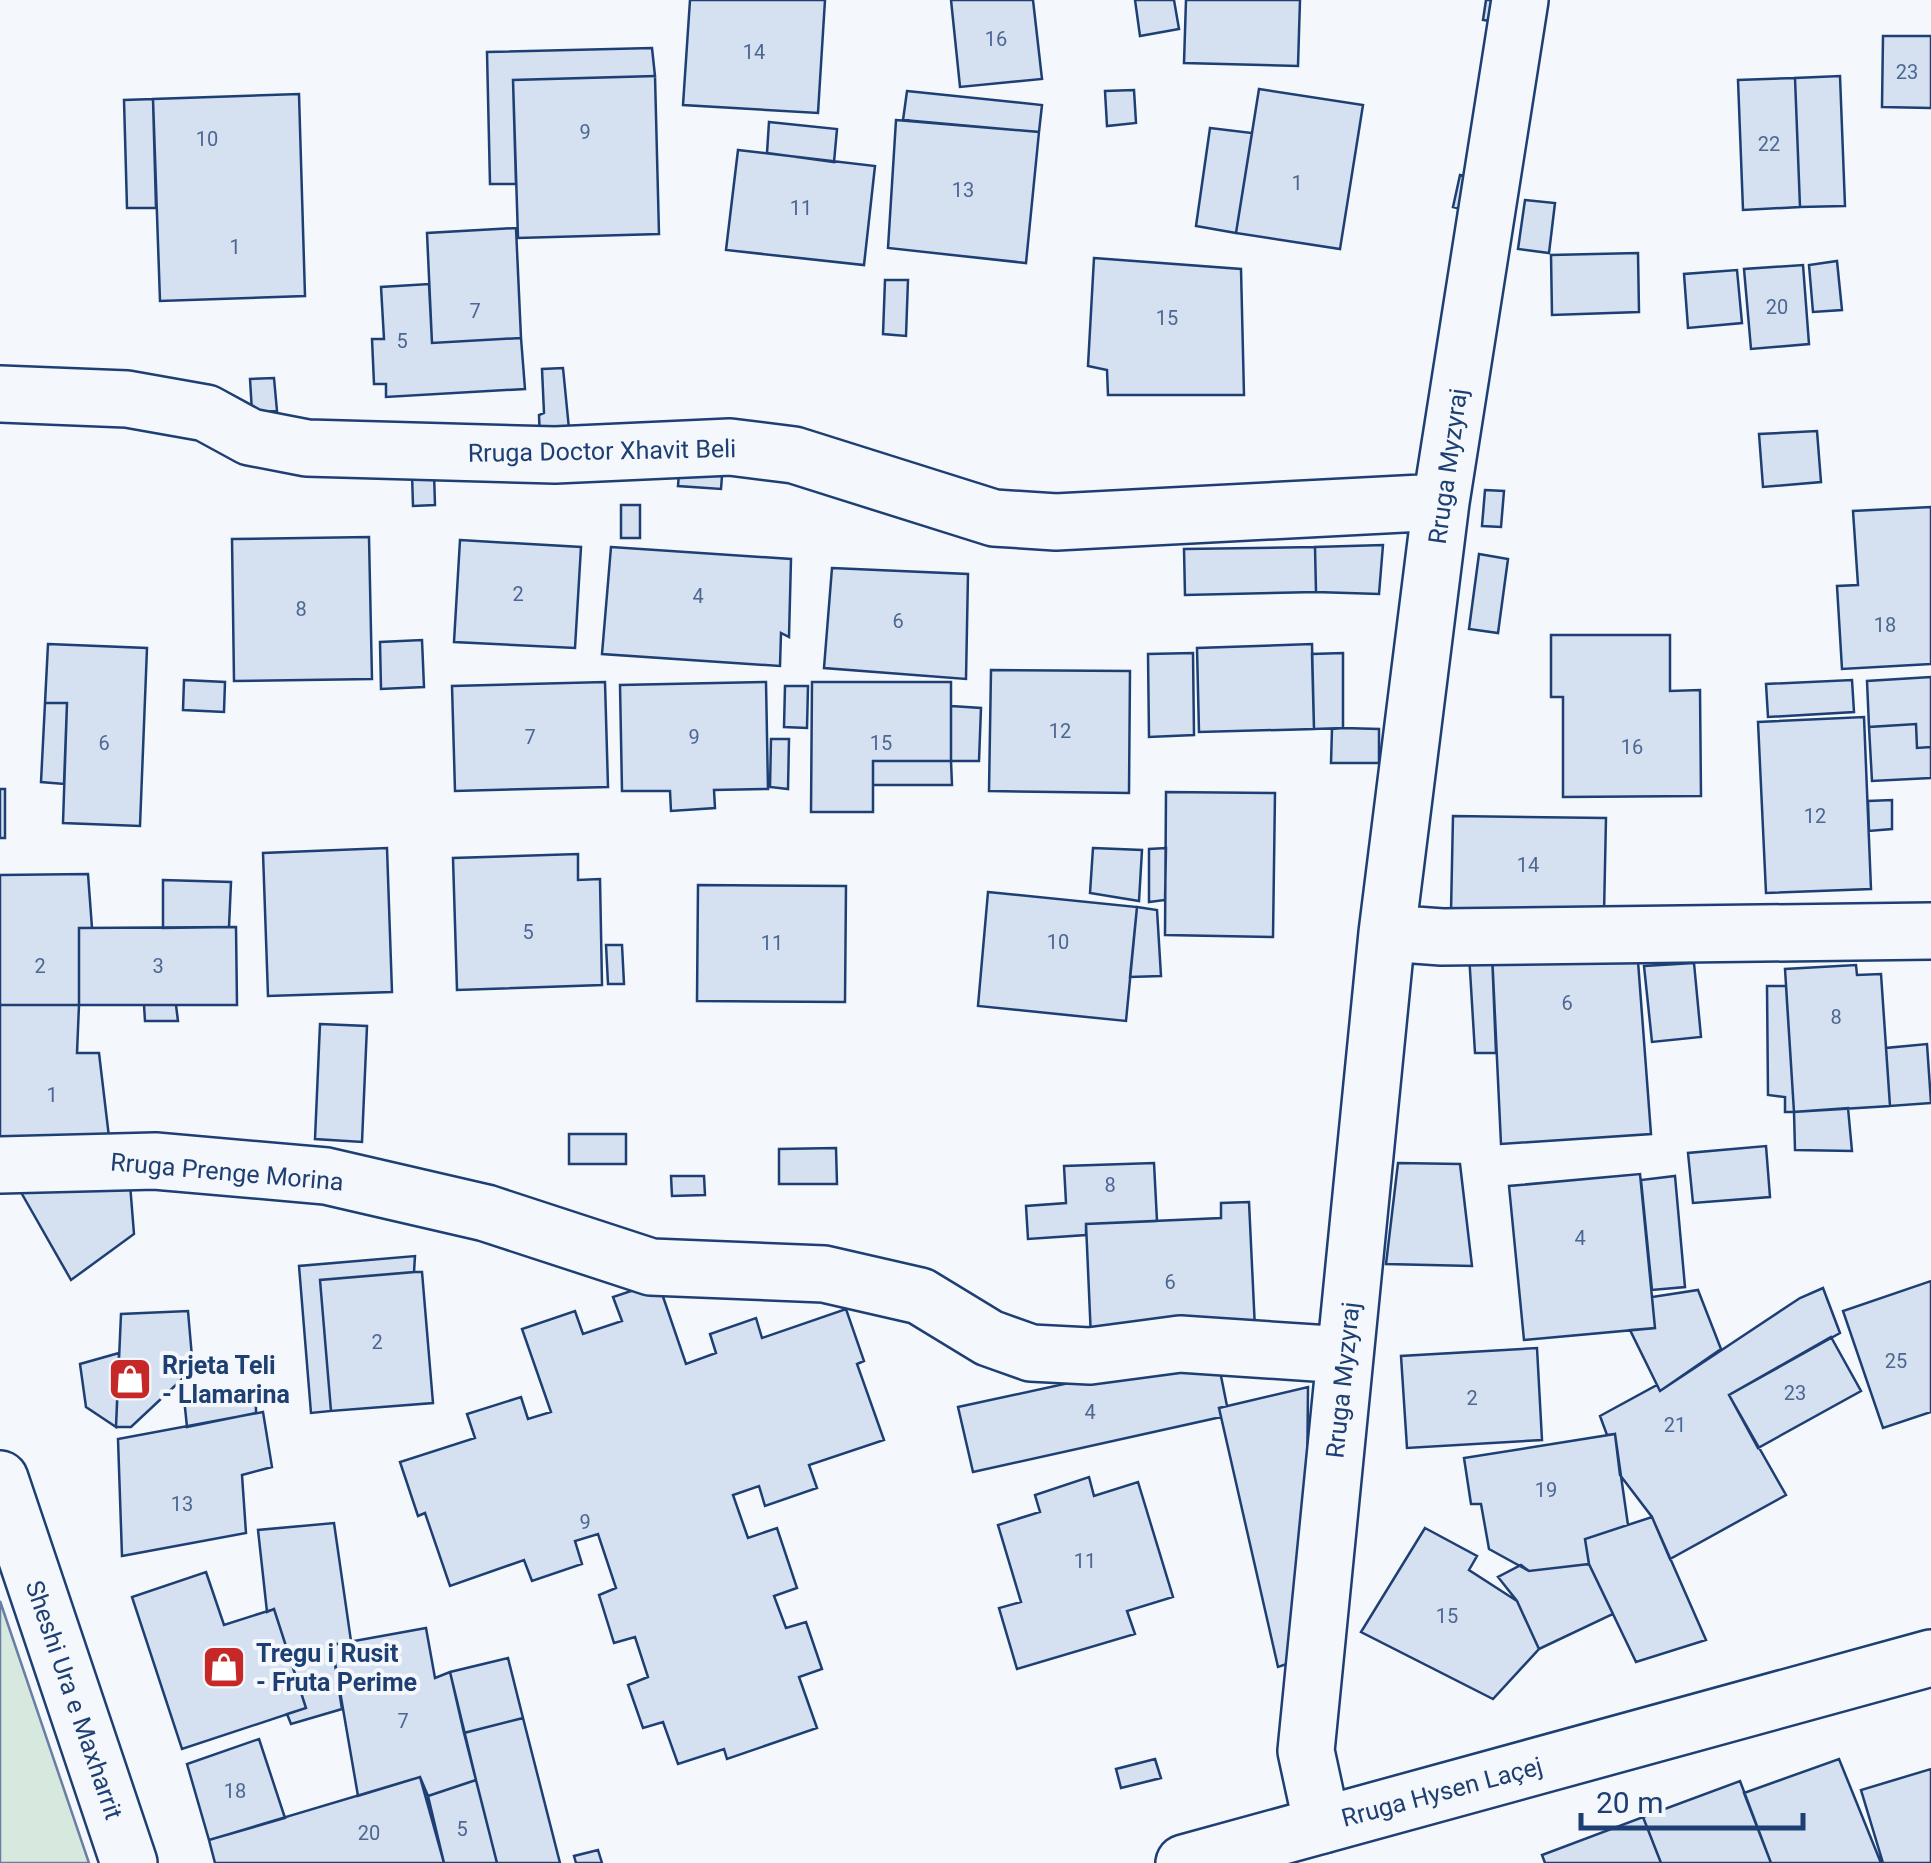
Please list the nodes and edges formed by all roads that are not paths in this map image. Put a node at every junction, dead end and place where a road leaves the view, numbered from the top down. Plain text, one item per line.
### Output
1 (1520, 0) edge
2 (0, 394) edge
3 (1441, 502) junction
4 (1931, 931) edge
5 (1387, 933) junction
6 (0, 1165) edge
7 (1345, 1355) junction
8 (0, 1480) edge
9 (1931, 1658) edge
10 (1322, 1825) junction
11 (129, 1863) edge
12 (1184, 1863) edge

1 - 3 street, Rruga Myzyraj
2 - 3 street, Rruga Doctor Xhavit Beli
3 - 5 street, Rruga Myzyraj
4 - 5 street
5 - 7 street, Rruga Myzyraj
6 - 7 street, Rruga Prenge Morina
7 - 10 street, Rruga Myzyraj
8 - 11 street, Sheshi Ura e Maxharrit
9 - 10 street, Rruga Hysen Laçej
10 - 12 street, Rruga Hysen Laçej

